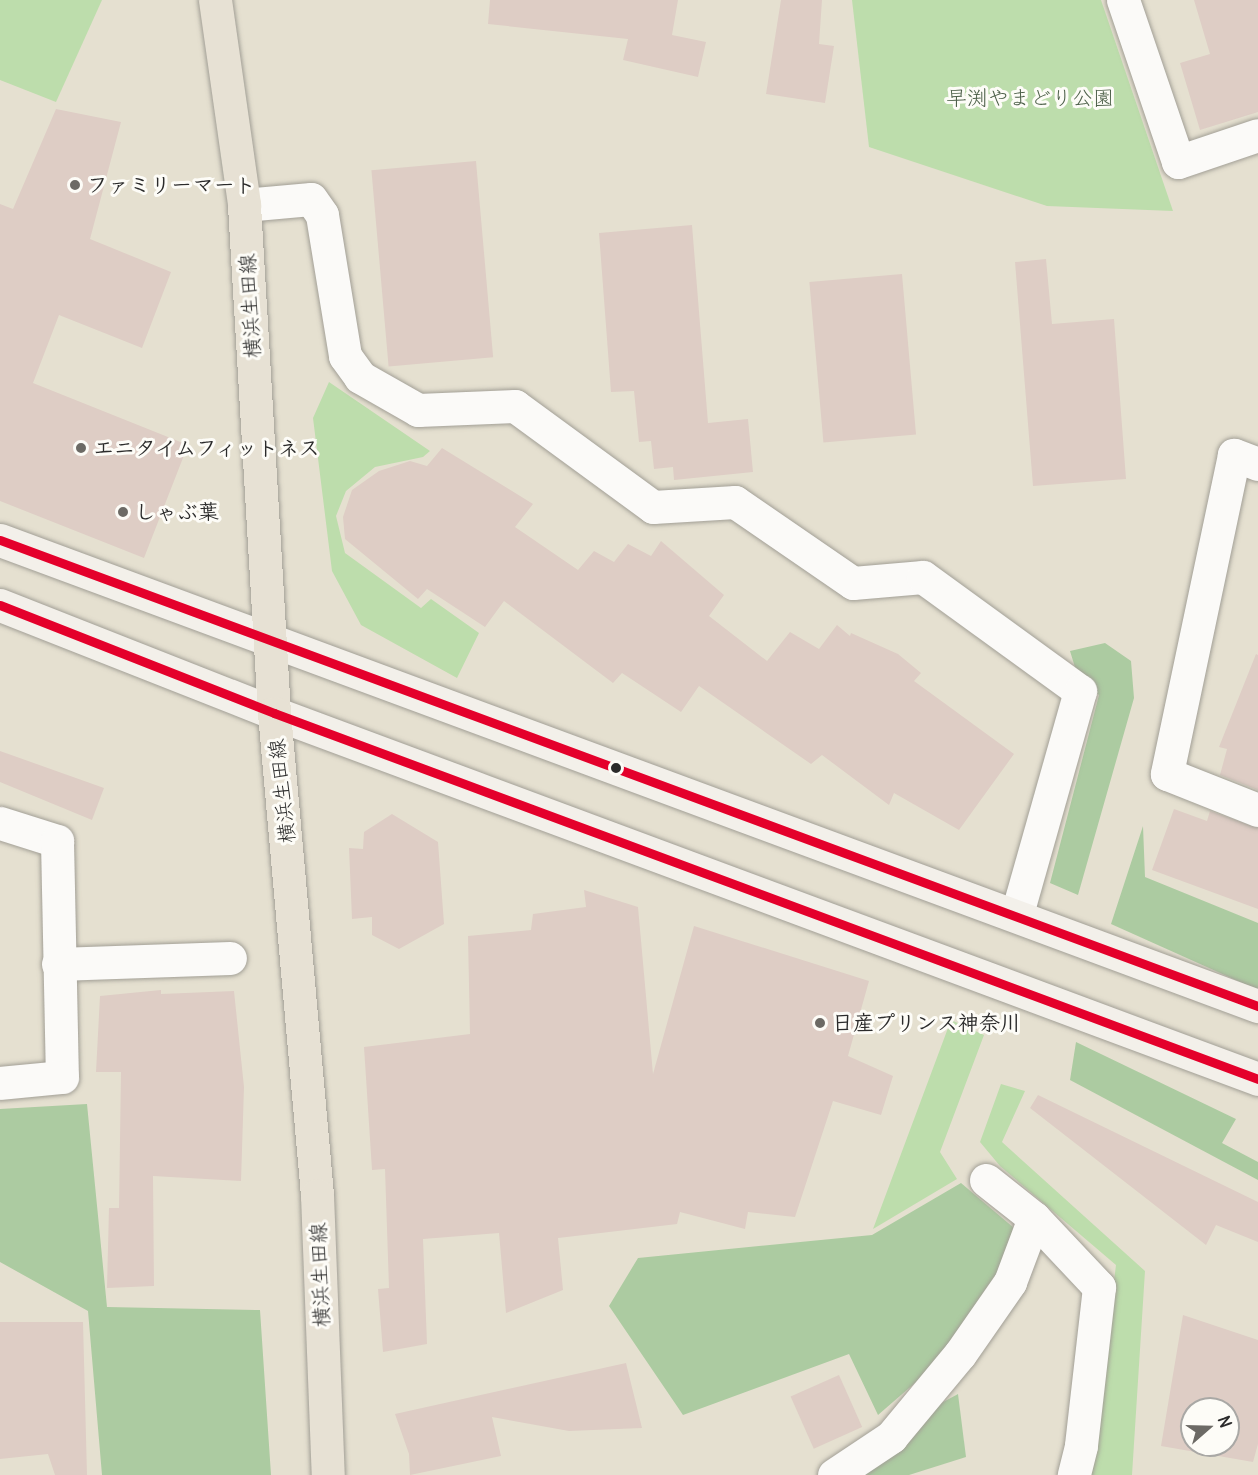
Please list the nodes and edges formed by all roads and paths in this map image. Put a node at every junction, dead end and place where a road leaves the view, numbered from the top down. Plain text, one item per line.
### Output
1 (214, 0) edge
2 (1123, 0) edge
3 (1258, 135) edge
4 (244, 205) junction
5 (1258, 464) edge
6 (0, 540) edge
7 (0, 605) edge
8 (271, 640) junction
9 (274, 713) junction
10 (1258, 810) edge
11 (0, 823) edge
12 (1017, 914) junction
13 (230, 958) dead end
14 (58, 964) junction
15 (1258, 1006) edge
16 (1258, 1079) edge
17 (0, 1083) edge
18 (986, 1180) dead end
19 (1034, 1218) junction
20 (328, 1475) edge
21 (834, 1475) edge
22 (1074, 1475) edge

1 - 4 main road, 横浜生田線
2 - 3 street
4 - 8 main road, 横浜生田線
4 - 12 street
5 - 10 street
6 - 8 street
7 - 9 street
8 - 9 main road, 横浜生田線
8 - 12 street
9 - 16 street
9 - 20 main road, 横浜生田線
11 - 14 street
12 - 15 street
13 - 14 street
14 - 17 street
18 - 19 street
19 - 21 street
19 - 22 street

